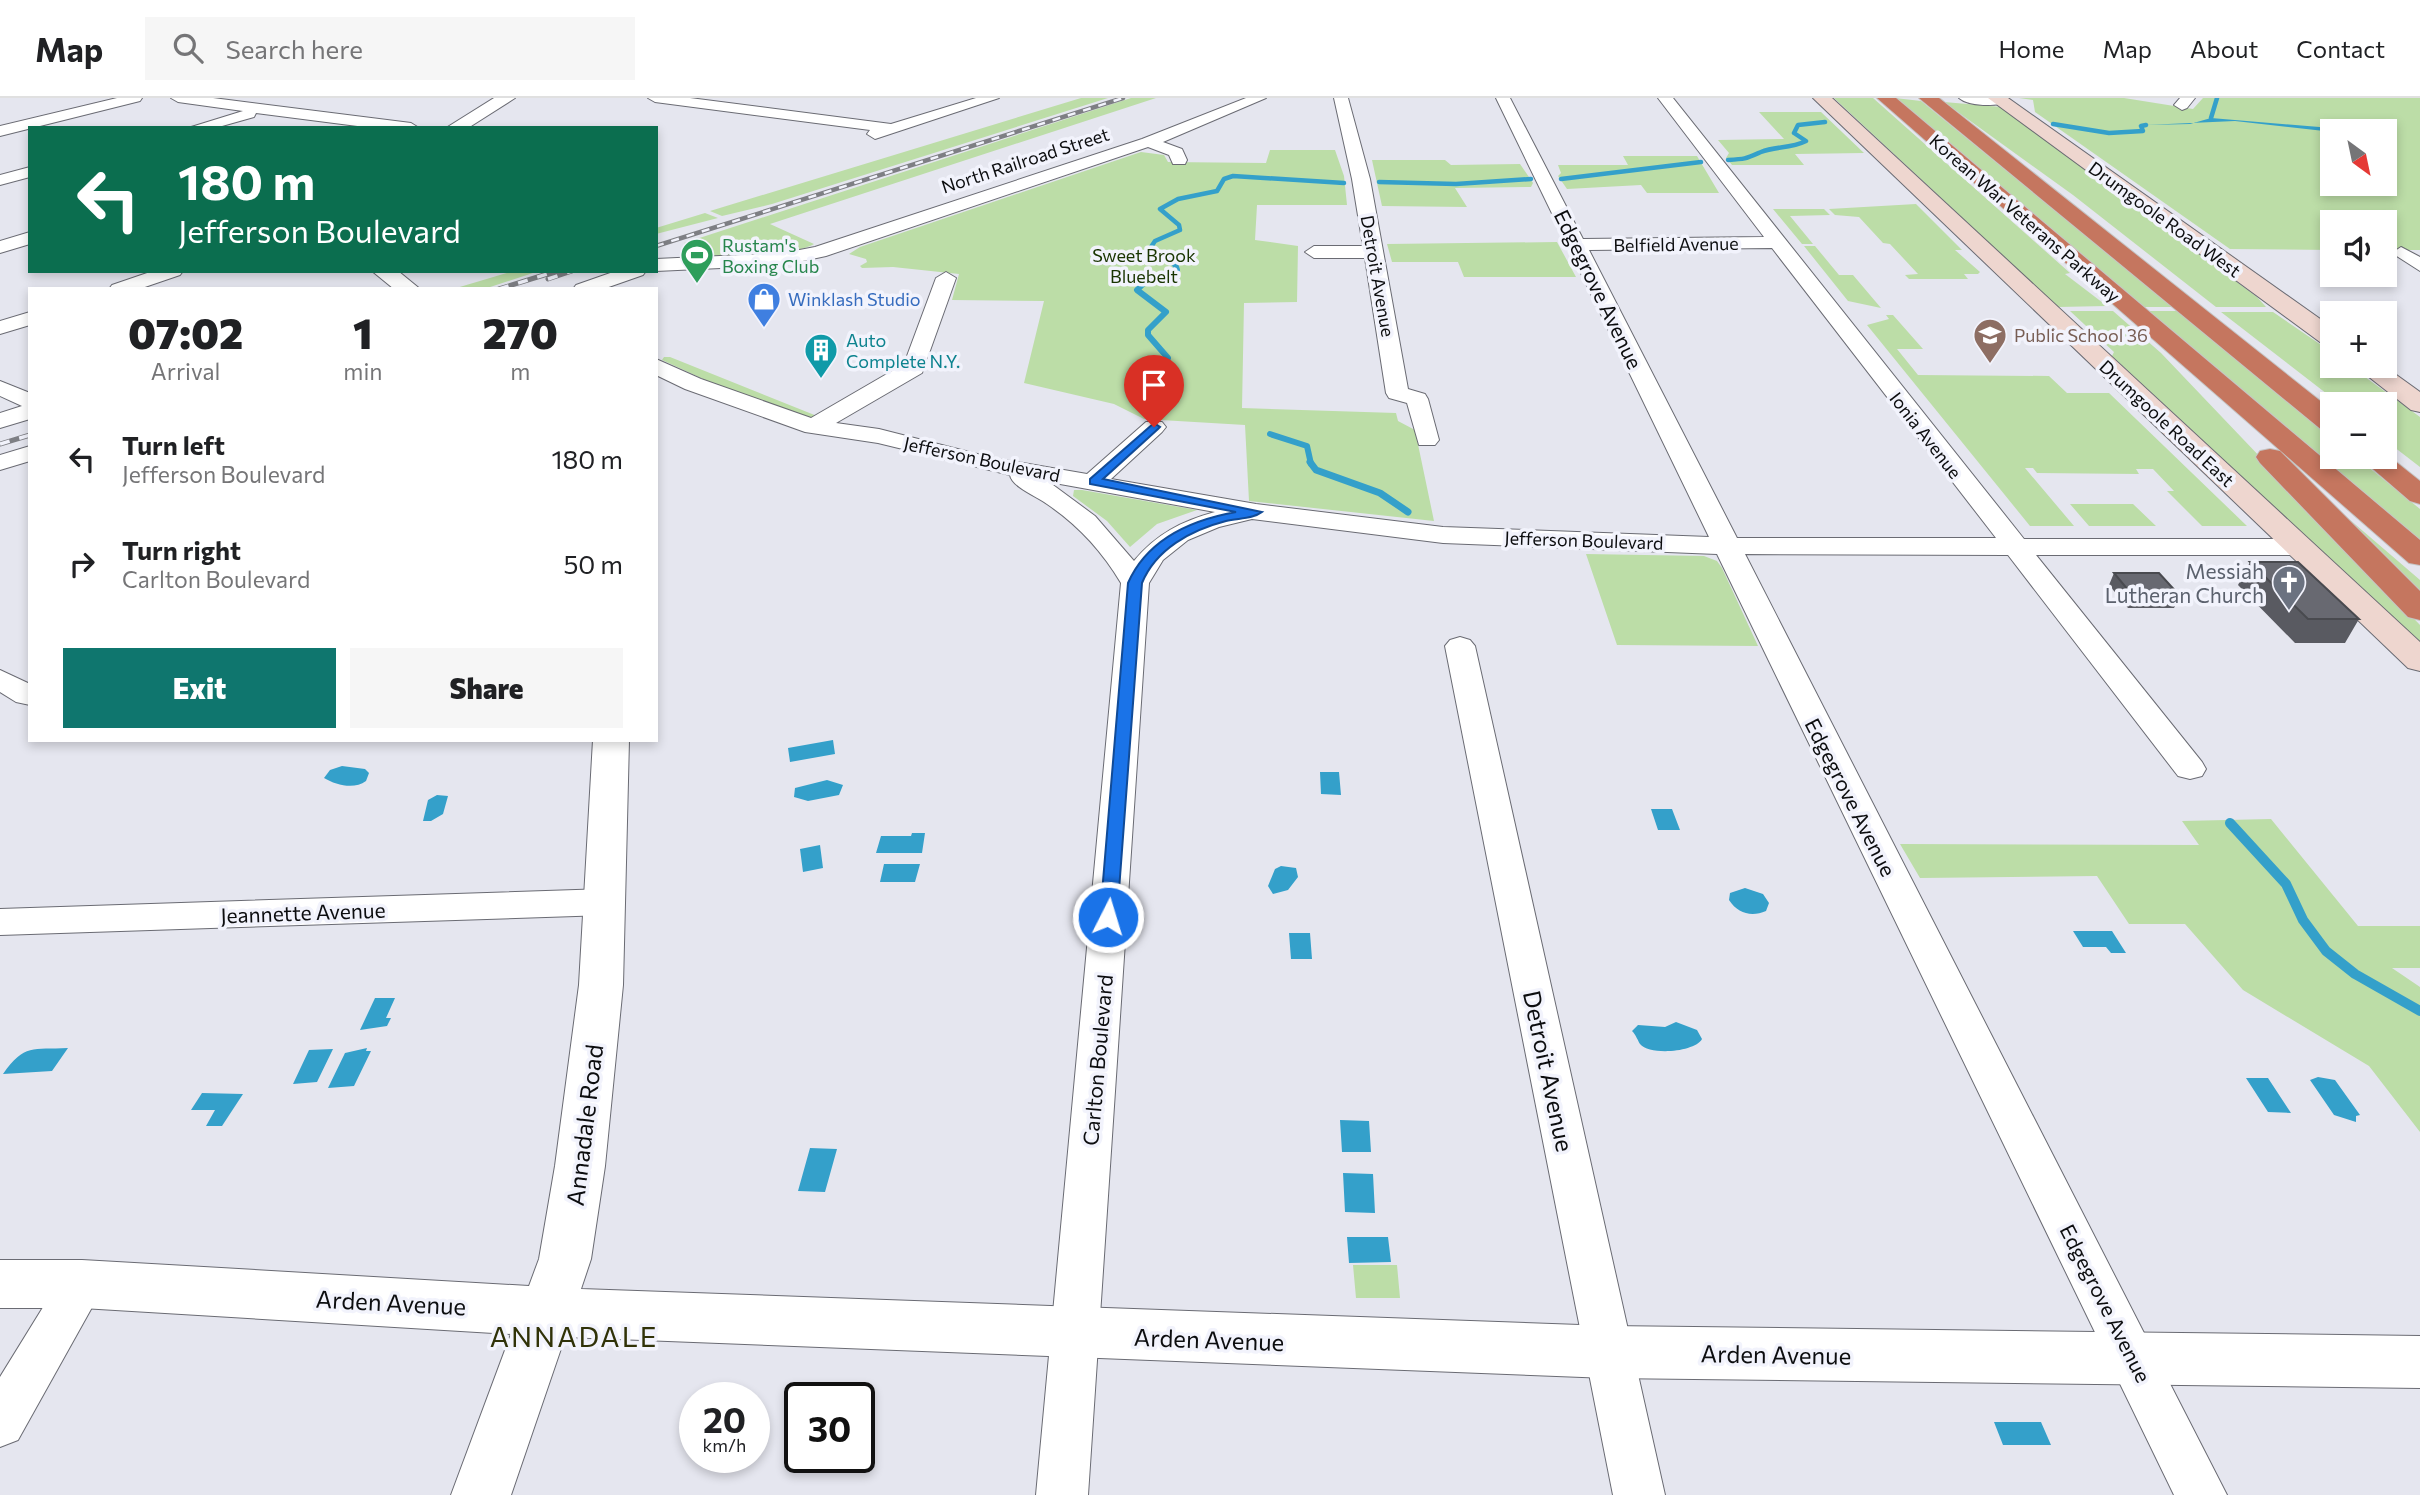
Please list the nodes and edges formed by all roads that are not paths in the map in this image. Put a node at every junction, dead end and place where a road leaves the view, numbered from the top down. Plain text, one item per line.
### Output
1 (135, 98) edge
2 (178, 98) edge
3 (506, 98) edge
4 (655, 98) edge
5 (992, 98) edge
6 (1259, 98) edge
7 (1341, 98) edge
8 (1503, 98) edge
9 (1665, 98) edge
10 (1822, 98) edge
11 (1966, 98) edge
12 (1999, 99) edge
13 (970, 101) edge
14 (1892, 103) edge
15 (1936, 105) edge
16 (265, 110) junction
17 (204, 126) edge
18 (394, 126) edge
19 (458, 126) edge
20 (0, 131) edge
21 (1148, 142) junction
22 (1179, 160) dead end
23 (28, 173) edge
24 (0, 180) edge
25 (28, 240) edge
26 (1775, 242) junction
27 (1577, 245) junction
28 (0, 247) edge
29 (1374, 252) junction
30 (1314, 253) dead end
31 (2401, 253) dead end
32 (658, 265) edge
33 (2420, 265) edge
34 (167, 273) edge
35 (386, 273) edge
36 (630, 273) edge
37 (946, 278) dead end
38 (125, 287) edge
39 (406, 287) edge
40 (589, 287) edge
41 (28, 319) edge
42 (2143, 319) junction
43 (0, 328) edge
44 (2320, 331) edge
45 (658, 347) edge
46 (658, 367) edge
47 (2384, 378) edge
48 (0, 388) edge
49 (28, 400) edge
50 (2302, 400) junction
51 (2420, 404) edge
52 (2320, 409) edge
53 (28, 412) edge
54 (833, 415) junction
55 (2320, 415) edge
56 (0, 421) edge
57 (813, 427) junction
58 (1154, 427) dead end
59 (878, 436) junction
60 (1427, 440) dead end
61 (28, 454) edge
62 (2397, 456) edge
63 (0, 463) edge
64 (988, 464) junction
65 (2388, 469) edge
66 (2420, 471) edge
67 (1094, 481) junction
68 (2420, 495) edge
69 (1256, 512) junction
70 (1725, 546) junction
71 (2014, 547) junction
72 (2298, 547) junction
73 (2420, 556) edge
74 (1135, 583) junction
75 (2420, 610) edge
76 (1460, 646) dead end
77 (2420, 661) edge
78 (0, 679) edge
79 (19, 697) edge
80 (611, 742) edge
81 (2190, 769) dead end
82 (606, 902) junction
83 (0, 922) edge
84 (0, 1284) edge
85 (82, 1284) junction
86 (548, 1312) junction
87 (1075, 1334) junction
88 (1608, 1352) junction
89 (2134, 1358) junction
90 (2420, 1362) edge
91 (0, 1423) edge
92 (481, 1495) edge
93 (1062, 1495) edge
94 (1639, 1495) edge
95 (2201, 1495) edge

1 - 20 street
2 - 16 street
3 - 19 street
4 - 13 street
5 - 13 street
6 - 21 street, North Railroad Street
7 - 29 street, Detroit Avenue
8 - 27 street, Edgegrove Avenue
9 - 26 street, Ionia Avenue
10 - 72 main road, Drumgoole Road East
11 - 12 street
12 - 44 main road, Drumgoole Road West
14 - 42 highway, Korean War Veterans Parkway
15 - 50 highway, Korean War Veterans Parkway
16 - 17 street
16 - 18 street
21 - 22 street
21 - 32 street, North Railroad Street
23 - 24 street
25 - 28 street
26 - 27 street, Belfield Avenue
26 - 71 street, Ionia Avenue
27 - 70 street, Edgegrove Avenue
29 - 30 street
29 - 60 street, Detroit Avenue
31 - 33 street
34 - 38 street
35 - 39 street
36 - 40 street
37 - 54 street
41 - 43 street
42 - 73 highway, Korean War Veterans Parkway
42 - 75 highway
45 - 54 street, Jefferson Boulevard
46 - 57 street, Jefferson Boulevard
47 - 51 main road
48 - 49 street
50 - 52 highway
50 - 55 highway, Korean War Veterans Parkway
53 - 56 street
54 - 57 street
54 - 59 street, Jefferson Boulevard
57 - 59 street, Jefferson Boulevard
58 - 67 street
59 - 64 street, Jefferson Boulevard
61 - 63 street
62 - 66 highway
64 - 67 street, Jefferson Boulevard
64 - 74 street
65 - 68 highway
67 - 69 street, Jefferson Boulevard
69 - 70 street, Jefferson Boulevard
69 - 74 street, Carlton Boulevard
70 - 71 street, Jefferson Boulevard
70 - 89 street, Edgegrove Avenue
71 - 72 street, Jefferson Boulevard
71 - 81 street, Ionia Avenue
72 - 77 main road, Drumgoole Road East
74 - 87 street, Carlton Boulevard
76 - 88 street, Detroit Avenue
78 - 79 street
80 - 82 street, Annadale Road
82 - 83 street, Jeannette Avenue
82 - 86 street, Annadale Road
84 - 85 street, Arden Avenue
85 - 86 street, Arden Avenue
85 - 91 street
86 - 87 street, Arden Avenue
86 - 92 street, Annadale Road
87 - 88 street, Arden Avenue
87 - 93 street, Carlton Boulevard
88 - 89 street, Arden Avenue
88 - 94 street, Detroit Avenue
89 - 90 street, Arden Avenue
89 - 95 street, Edgegrove Avenue

